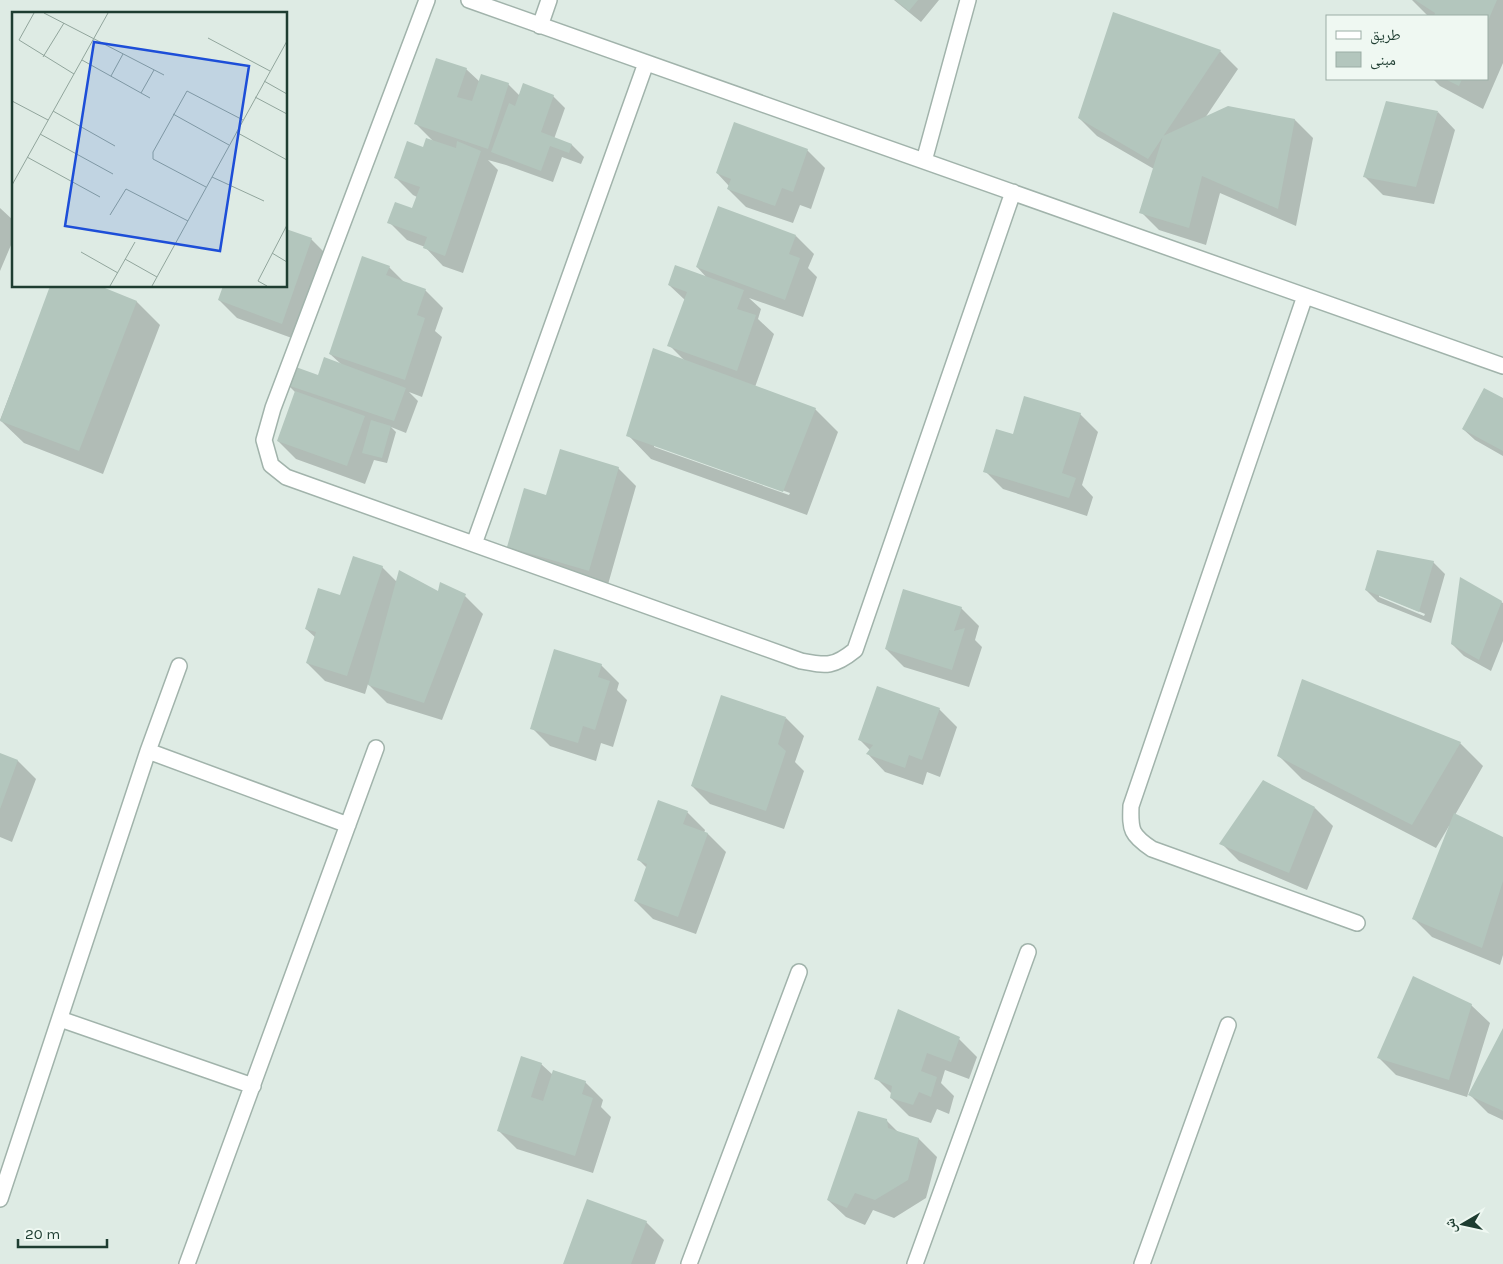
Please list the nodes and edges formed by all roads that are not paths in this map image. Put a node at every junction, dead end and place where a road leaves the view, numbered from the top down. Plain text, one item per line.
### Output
1 (426, 0) edge
2 (469, 0) edge
3 (549, 0) edge
4 (968, 0) edge
5 (540, 26) junction
6 (646, 63) junction
7 (924, 161) junction
8 (1014, 192) junction
9 (1305, 296) junction
10 (1503, 366) edge
11 (474, 544) junction
12 (179, 666) dead end
13 (376, 748) dead end
14 (148, 751) junction
15 (348, 825) junction
16 (1357, 923) dead end
17 (1028, 952) dead end
18 (799, 972) dead end
19 (60, 1019) junction
20 (1228, 1025) dead end
21 (253, 1086) junction
22 (0, 1199) edge
23 (187, 1264) edge
24 (689, 1264) edge
25 (916, 1264) edge
26 (1142, 1264) edge

1 - 11 street
2 - 5 street
3 - 5 street
4 - 7 street
5 - 6 street
6 - 7 street
6 - 11 street
7 - 8 street
8 - 9 street
8 - 11 street
9 - 10 street
9 - 16 street
12 - 14 street
13 - 15 street
14 - 15 street
14 - 19 street
15 - 21 street
17 - 25 street
18 - 24 street
19 - 21 street
19 - 22 street
20 - 26 street
21 - 23 street

